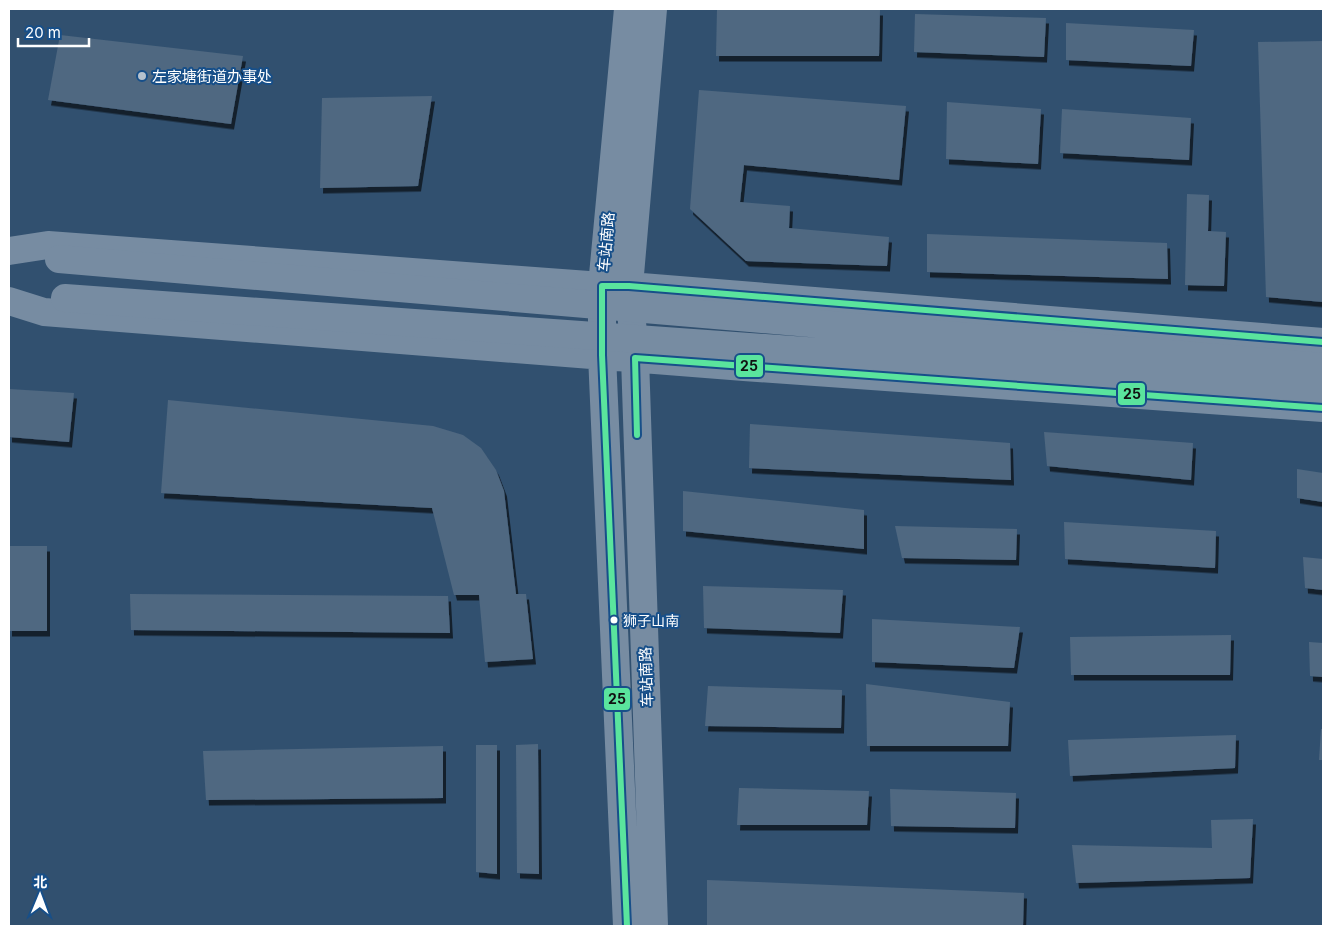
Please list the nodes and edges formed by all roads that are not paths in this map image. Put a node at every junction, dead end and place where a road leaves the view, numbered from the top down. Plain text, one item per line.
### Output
1 (628, 9) edge
2 (653, 9) edge
3 (9, 251) edge
4 (9, 258) edge
5 (602, 286) junction
6 (629, 286) junction
7 (9, 293) edge
8 (9, 301) edge
9 (1323, 342) edge
10 (602, 355) junction
11 (635, 358) junction
12 (1323, 367) edge
13 (1323, 388) edge
14 (1323, 408) edge
15 (627, 926) edge
16 (654, 926) edge

1 - 5 main road, 车站南路
2 - 6 main road, 车站南路
3 - 5 main road
4 - 12 main road, bridge
5 - 6 main road
5 - 10 main road, 车站南路
6 - 9 main road
6 - 11 main road, 车站南路
7 - 13 main road, bridge
8 - 10 main road
10 - 11 main road
10 - 15 main road, 车站南路
11 - 14 main road
11 - 16 main road, 车站南路

